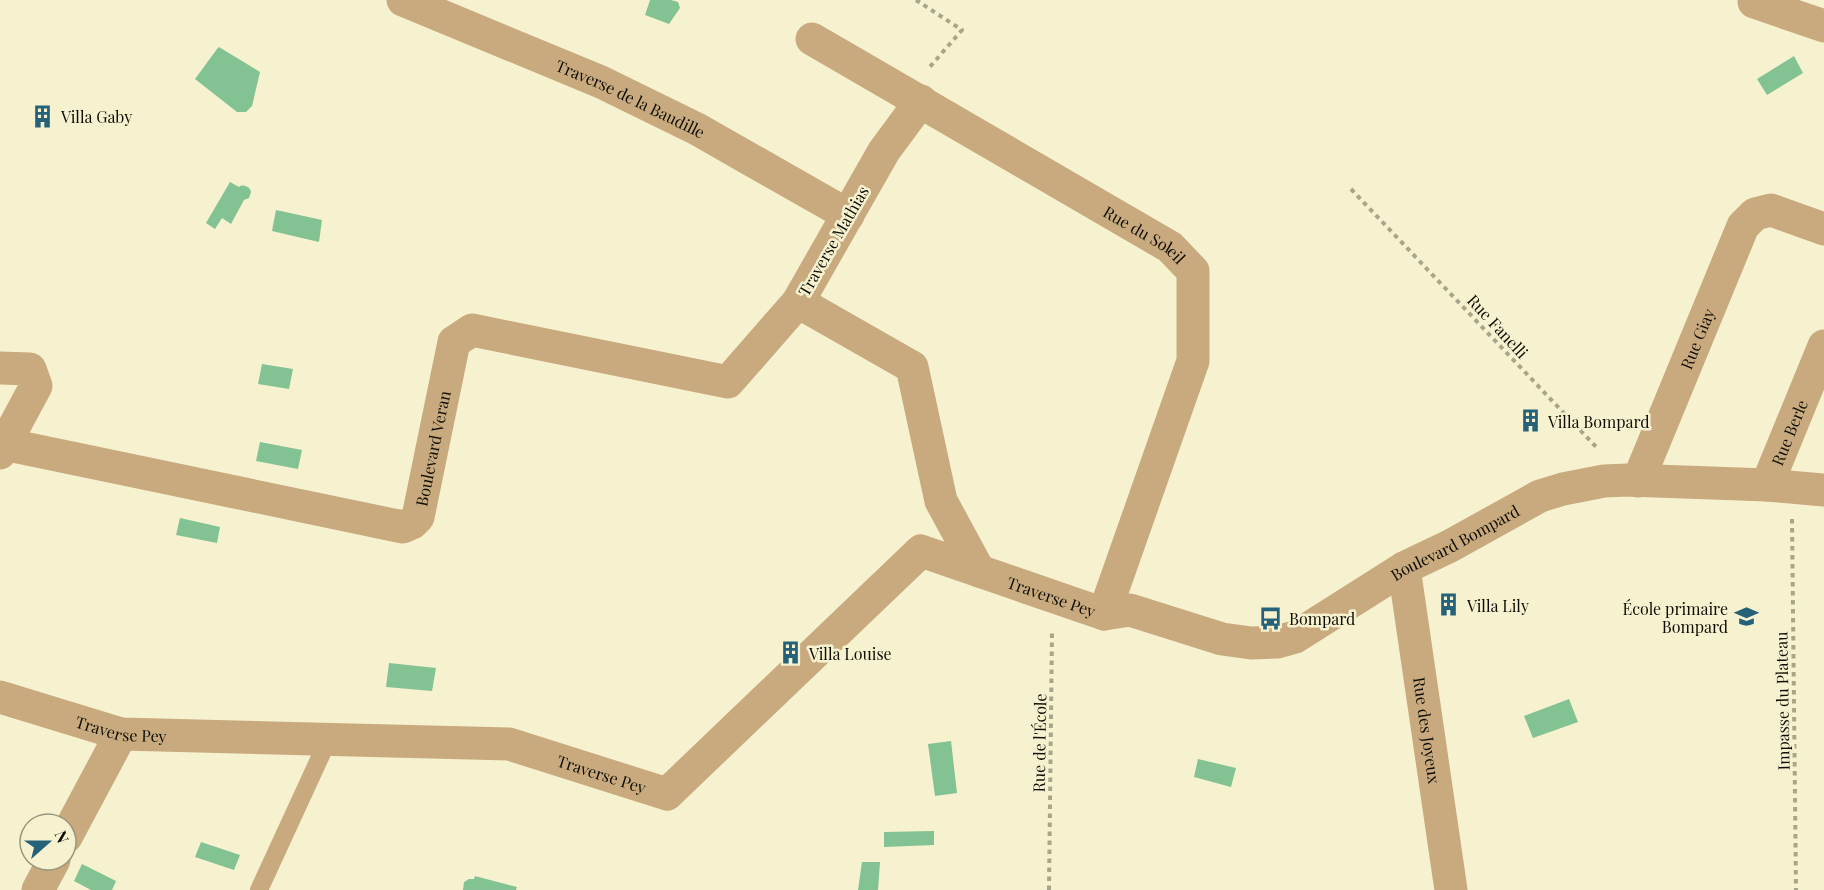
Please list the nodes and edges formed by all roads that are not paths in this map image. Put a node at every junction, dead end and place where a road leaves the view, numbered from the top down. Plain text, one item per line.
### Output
1 (403, 0) edge
2 (1754, 2) dead end
3 (1824, 27) edge
4 (812, 39) dead end
5 (914, 97) junction
6 (848, 215) junction
7 (1824, 229) edge
8 (798, 302) junction
9 (1824, 346) edge
10 (0, 368) edge
11 (2, 448) edge
12 (1633, 481) junction
13 (1767, 484) junction
14 (1824, 490) edge
15 (1404, 568) junction
16 (980, 571) junction
17 (1104, 614) junction
18 (0, 697) edge
19 (121, 734) junction
20 (328, 740) junction
21 (78, 815) edge
22 (48, 872) edge
23 (38, 890) edge
24 (259, 890) edge
25 (1451, 890) edge

1 - 6 street, Traverse de la Baudille
2 - 3 street
4 - 5 street, Rue du Soleil
5 - 6 street, Traverse Mathias
5 - 17 street, Rue du Soleil
6 - 8 street, Traverse Mathias
7 - 12 street, Rue Giay
8 - 11 street, Boulevard Veran
8 - 16 street, Traverse Mathias
9 - 13 street, Rue Berle
10 - 11 street
12 - 13 street, Boulevard Bompard
12 - 15 street, Boulevard Bompard
13 - 14 street, Boulevard Bompard
15 - 17 street, Boulevard Bompard
15 - 25 street, Rue des Joyeux
16 - 17 street, Traverse Pey
16 - 20 street, Traverse Pey
18 - 19 street, Traverse Pey
19 - 20 street, Traverse Pey
19 - 21 street
20 - 24 lane
22 - 23 street

